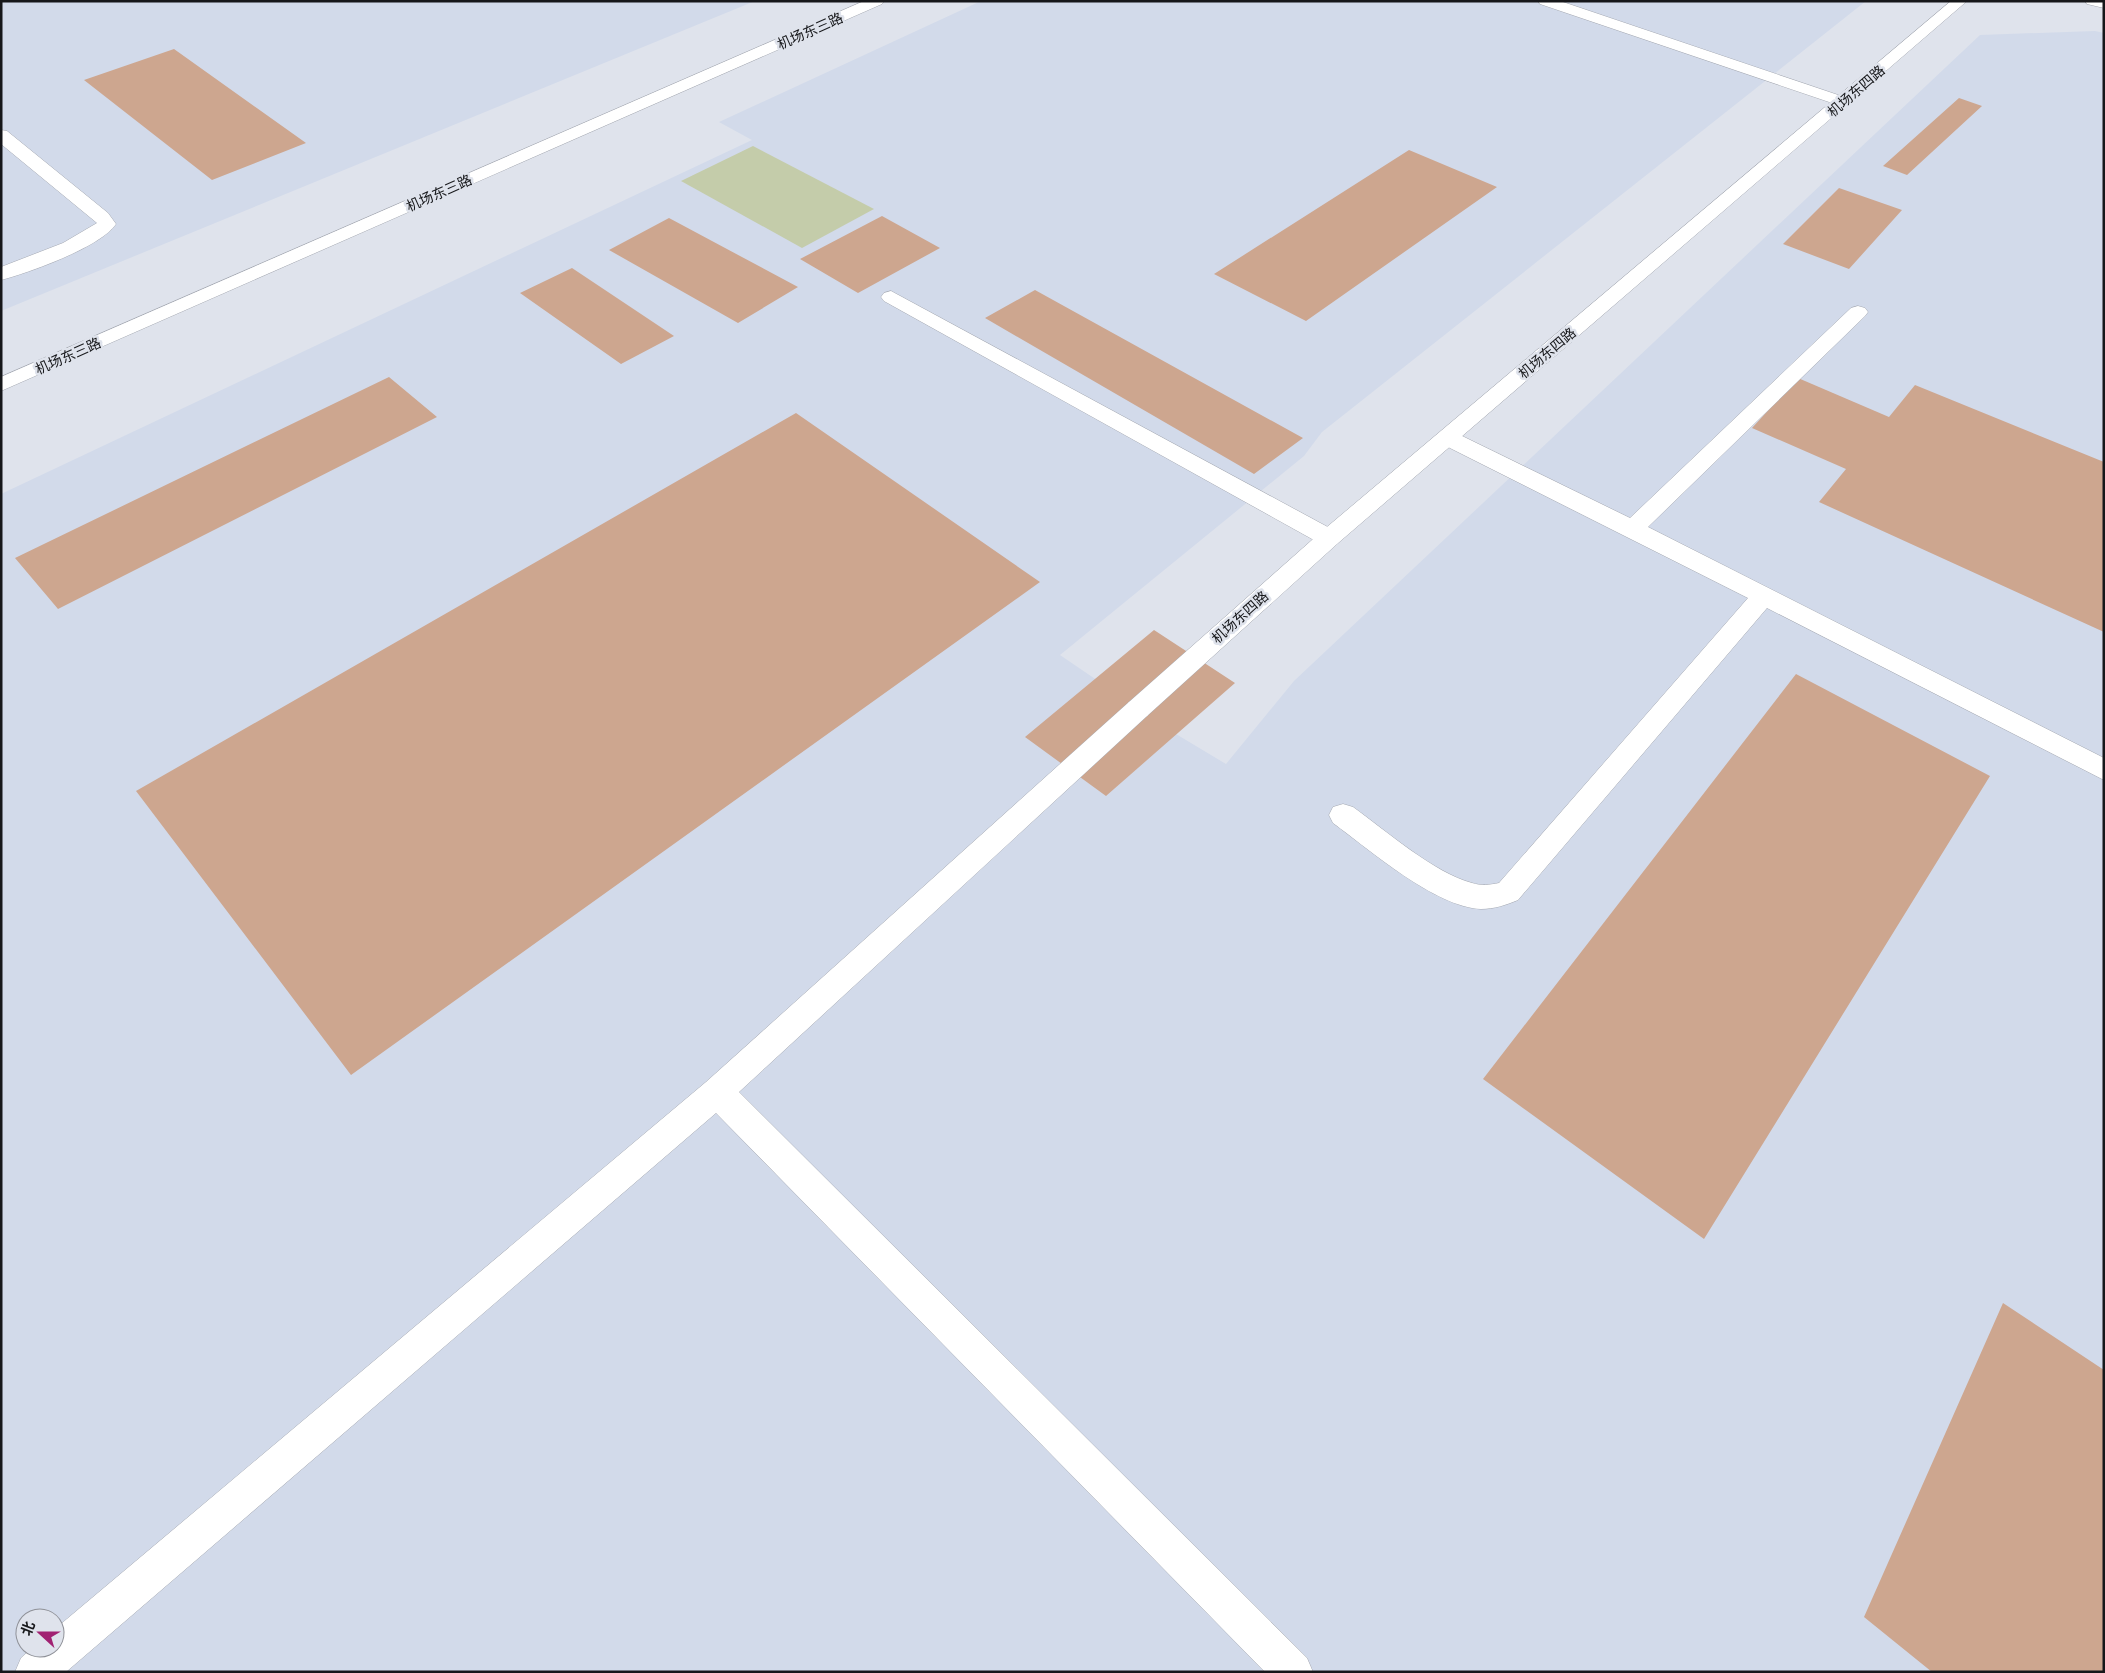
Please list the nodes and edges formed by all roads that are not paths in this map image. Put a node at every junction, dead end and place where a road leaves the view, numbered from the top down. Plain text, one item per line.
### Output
1 (877, 1) edge
2 (1545, 1) edge
3 (1960, 1) edge
4 (2092, 1) edge
5 (2104, 4) edge
6 (1844, 102) junction
7 (1, 135) edge
8 (1, 274) edge
9 (891, 297) dead end
10 (1858, 312) dead end
11 (1, 385) edge
12 (1448, 438) junction
13 (1633, 529) junction
14 (1329, 538) junction
15 (1763, 596) junction
16 (2104, 770) edge
17 (1342, 815) dead end
18 (717, 1092) junction
19 (35, 1672) edge
20 (1293, 1672) edge

1 - 11 street, 机场东三路
2 - 6 street
3 - 6 street, 机场东四路
4 - 5 street
6 - 12 street, 机场东四路
7 - 8 street
9 - 14 street
10 - 13 street
12 - 13 street
12 - 14 street, 机场东四路
13 - 15 street
14 - 18 street, 机场东四路
15 - 16 street
15 - 17 street
18 - 19 street, 机场东四路
18 - 20 street

